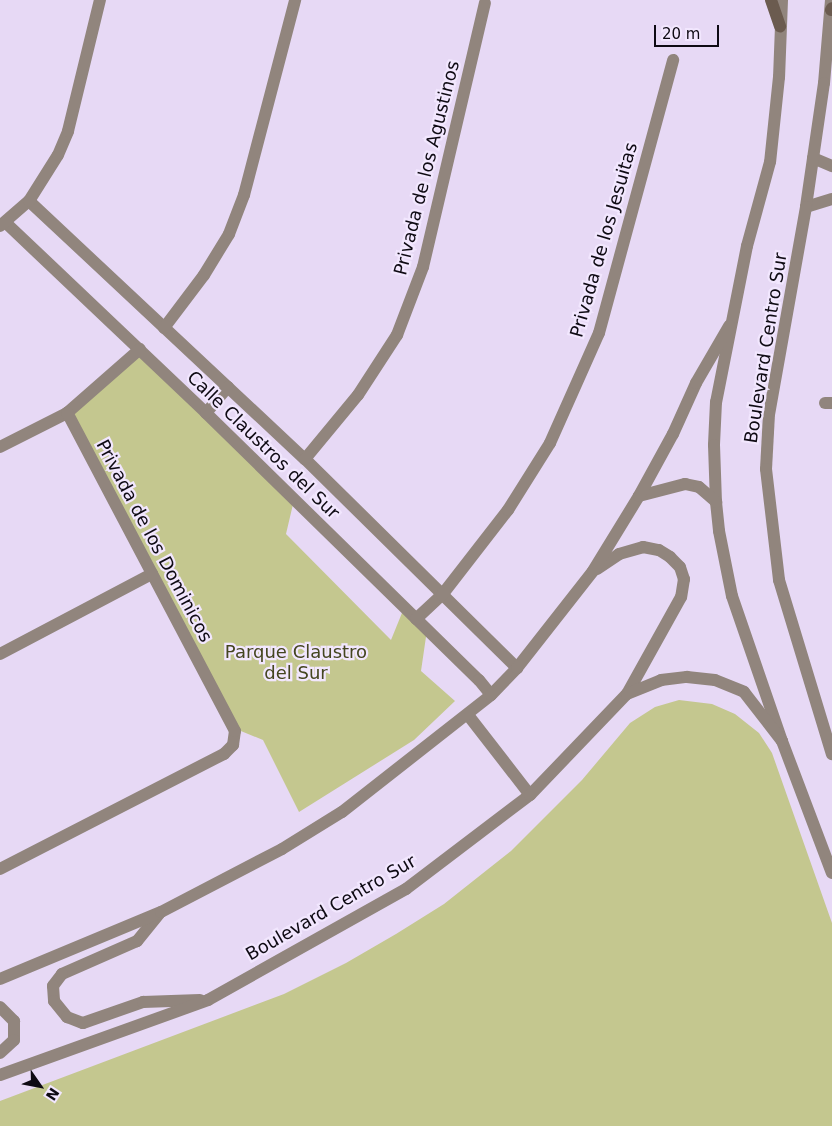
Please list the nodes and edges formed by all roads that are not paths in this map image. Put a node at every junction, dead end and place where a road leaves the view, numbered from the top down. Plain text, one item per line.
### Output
1 (100, 0) edge
2 (295, 0) edge
3 (771, 0) edge
4 (782, 0) edge
5 (485, 3) dead end
6 (831, 6) edge
7 (780, 26) junction
8 (673, 60) dead end
9 (813, 158) junction
10 (832, 166) edge
11 (832, 199) edge
12 (29, 201) junction
13 (806, 207) junction
14 (3, 225) edge
15 (730, 326) junction
16 (164, 328) junction
17 (140, 349) junction
18 (228, 387) junction
19 (67, 413) junction
20 (206, 413) junction
21 (0, 447) edge
22 (305, 458) junction
23 (639, 496) junction
24 (716, 502) junction
25 (593, 571) junction
26 (152, 574) junction
27 (442, 595) junction
28 (416, 619) junction
29 (0, 654) edge
30 (518, 668) junction
31 (627, 694) junction
32 (491, 695) junction
33 (468, 715) junction
34 (782, 741) junction
35 (832, 754) edge
36 (530, 795) junction
37 (0, 869) edge
38 (832, 873) edge
39 (160, 912) junction
40 (0, 979) edge
41 (208, 1000) junction
42 (0, 1007) edge
43 (0, 1053) edge
44 (0, 1076) edge

1 - 12 street
2 - 16 street
3 - 7 main road
4 - 7 street, Boulevard Centro Sur
5 - 22 street, Privada de los Agustinos
6 - 9 street, Boulevard Centro Sur
7 - 15 street, Boulevard Centro Sur
8 - 27 street, Privada de los Jesuitas
9 - 10 street
9 - 13 street, Boulevard Centro Sur
11 - 13 street
12 - 14 street
12 - 16 street, Calle Claustros del Sur
13 - 35 street, Boulevard Centro Sur
14 - 17 street, Calle Claustros del Sur
15 - 23 street
15 - 24 street, Boulevard Centro Sur
16 - 18 street, Calle Claustros del Sur
17 - 19 street
17 - 20 street, Calle Claustros del Sur
18 - 20 street
18 - 22 street, Calle Claustros del Sur
19 - 21 street
19 - 26 street, Privada de los Dominicos
20 - 28 street, Calle Claustros del Sur
22 - 27 street, Calle Claustros del Sur
23 - 24 street
23 - 25 street
24 - 34 street, Boulevard Centro Sur
25 - 30 street
25 - 31 street
26 - 29 street
26 - 37 street, Privada de los Dominicos
27 - 28 street, Privada de los Jesuitas
27 - 30 street, Calle Claustros del Sur
28 - 32 street, Calle Claustros del Sur
30 - 32 street
31 - 34 street, Boulevard Centro Sur
31 - 36 street, Boulevard Centro Sur
32 - 33 street
33 - 36 street
33 - 39 street
34 - 38 street, Boulevard Centro Sur
36 - 41 street, Boulevard Centro Sur
39 - 40 street
39 - 41 street
41 - 44 street, Boulevard Centro Sur
42 - 43 street

